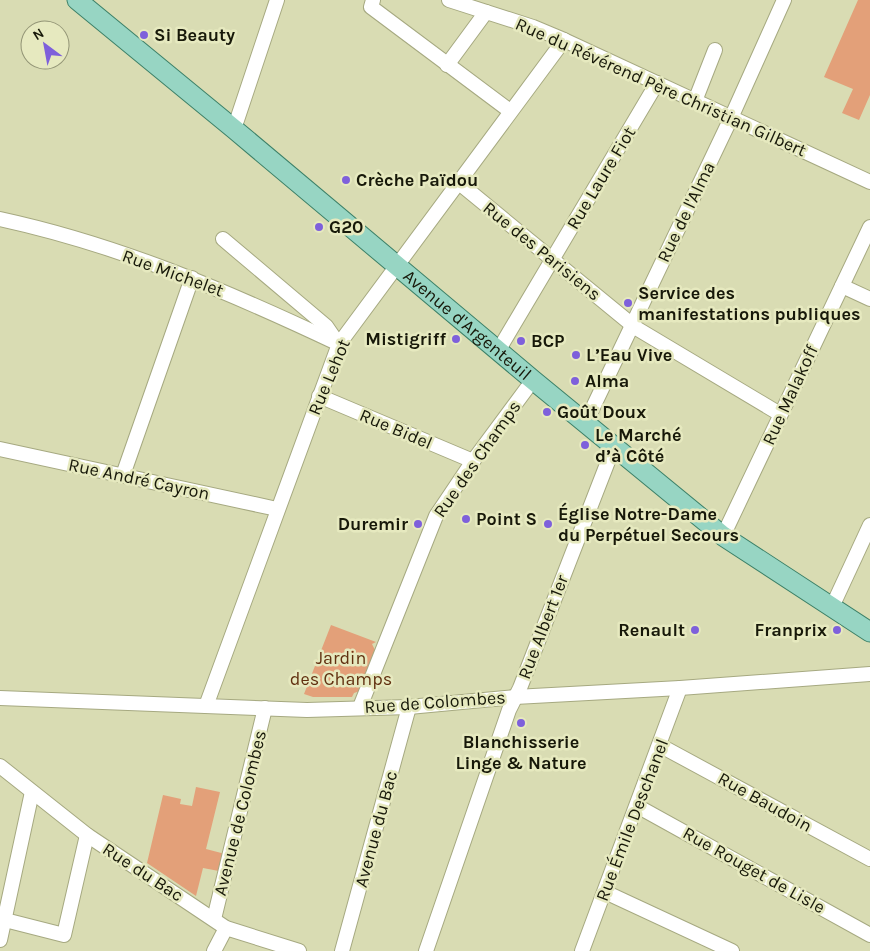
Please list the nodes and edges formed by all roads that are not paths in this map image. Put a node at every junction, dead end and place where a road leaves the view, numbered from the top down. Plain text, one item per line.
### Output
1 (77, 0) edge
2 (277, 0) edge
3 (373, 0) edge
4 (450, 0) edge
5 (784, 0) edge
6 (486, 12) junction
7 (564, 40) junction
8 (715, 50) dead end
9 (447, 65) junction
10 (657, 83) junction
11 (695, 101) junction
12 (510, 111) junction
13 (732, 118) junction
14 (234, 129) junction
15 (458, 182) junction
16 (870, 182) edge
17 (0, 219) edge
18 (870, 228) edge
19 (223, 239) dead end
20 (552, 259) junction
21 (395, 265) junction
22 (192, 278) junction
23 (842, 286) junction
24 (870, 299) edge
25 (632, 324) junction
26 (339, 344) junction
27 (498, 351) junction
28 (533, 380) junction
29 (319, 396) junction
30 (780, 414) junction
31 (586, 422) junction
32 (614, 446) junction
33 (0, 449) edge
34 (473, 461) junction
35 (123, 475) junction
36 (277, 509) junction
37 (870, 525) edge
38 (723, 536) junction
39 (832, 607) junction
40 (870, 632) edge
41 (870, 674) edge
42 (680, 688) junction
43 (515, 697) junction
44 (0, 698) edge
45 (206, 706) junction
46 (410, 706) junction
47 (360, 707) junction
48 (265, 708) junction
49 (661, 746) junction
50 (0, 766) edge
51 (32, 792) junction
52 (637, 806) junction
53 (87, 836) junction
54 (870, 860) edge
55 (605, 892) junction
56 (214, 919) junction
57 (5, 920) junction
58 (226, 928) junction
59 (870, 934) edge
60 (0, 940) edge
61 (214, 951) edge
62 (299, 951) edge
63 (342, 951) edge
64 (426, 951) edge
65 (582, 951) edge
66 (732, 951) edge

1 - 14 main road, Avenue d'Argenteuil
2 - 14 street
3 - 9 street
4 - 6 street, Rue du Révérend Père Christian Gilbert
5 - 13 street, Rue de l'Alma
6 - 7 street, Rue du Révérend Père Christian Gilbert
6 - 9 street
7 - 10 street, Rue du Révérend Père Christian Gilbert
7 - 12 street, Rue Lehot
8 - 11 street
9 - 12 street
10 - 11 street, Rue du Révérend Père Christian Gilbert
10 - 20 street, Rue Laure Fiot
11 - 13 street, Rue du Révérend Père Christian Gilbert
12 - 15 street, Rue Lehot
13 - 16 street, Rue du Révérend Père Christian Gilbert
13 - 25 street, Rue de l'Alma
14 - 21 main road, Avenue d'Argenteuil
15 - 20 street, Rue des Parisiens
15 - 21 street, Rue Lehot
17 - 22 street, Rue Michelet
18 - 23 street, Rue Malakoff
19 - 26 street
20 - 25 street, Rue des Parisiens
20 - 27 street, Rue Laure Fiot
21 - 26 street, Rue Lehot
21 - 27 main road, Avenue d'Argenteuil
22 - 26 street, Rue Michelet
22 - 35 street
23 - 24 street
23 - 30 street, Rue Malakoff
25 - 30 street, Rue des Parisiens
25 - 31 street, Rue de l'Alma
26 - 29 street, Rue Lehot
27 - 28 main road, Avenue d'Argenteuil
28 - 31 main road, Avenue d'Argenteuil
28 - 34 street, Rue des Champs
29 - 34 street, Rue Bidel
29 - 36 street, Rue Lehot
30 - 38 street, Rue Malakoff
31 - 32 main road, Avenue d'Argenteuil
32 - 38 main road, Avenue d'Argenteuil
32 - 43 street, Rue Albert 1er
33 - 35 street, Rue André Cayron
34 - 47 street, Rue des Champs
35 - 36 street, Rue André Cayron
36 - 45 street, Rue Lehot
37 - 39 street
38 - 39 main road, Avenue d'Argenteuil
39 - 40 main road, Avenue d'Argenteuil
41 - 42 street, Rue de Colombes
42 - 43 street, Rue de Colombes
42 - 49 street, Rue Émile Deschanel
43 - 46 street, Rue de Colombes
43 - 64 street, Rue Albert 1er
44 - 45 street, Rue de Colombes
45 - 48 street, Rue de Colombes
46 - 47 street, Rue de Colombes
46 - 63 street, Avenue du Bac
47 - 48 street, Rue de Colombes
48 - 56 street, Avenue de Colombes
49 - 52 street, Rue Émile Deschanel
49 - 54 street, Rue Baudoin
50 - 51 street, Rue du Bac
51 - 53 street, Rue du Bac
51 - 57 street
52 - 55 street, Rue Émile Deschanel
52 - 59 street, Rue Rouget de Lisle
53 - 56 street, Rue du Bac
53 - 57 street
55 - 65 street, Rue Émile Deschanel
55 - 66 street
56 - 58 street, Rue du Bac
57 - 60 street
58 - 61 street
58 - 62 street, Rue du Bac

